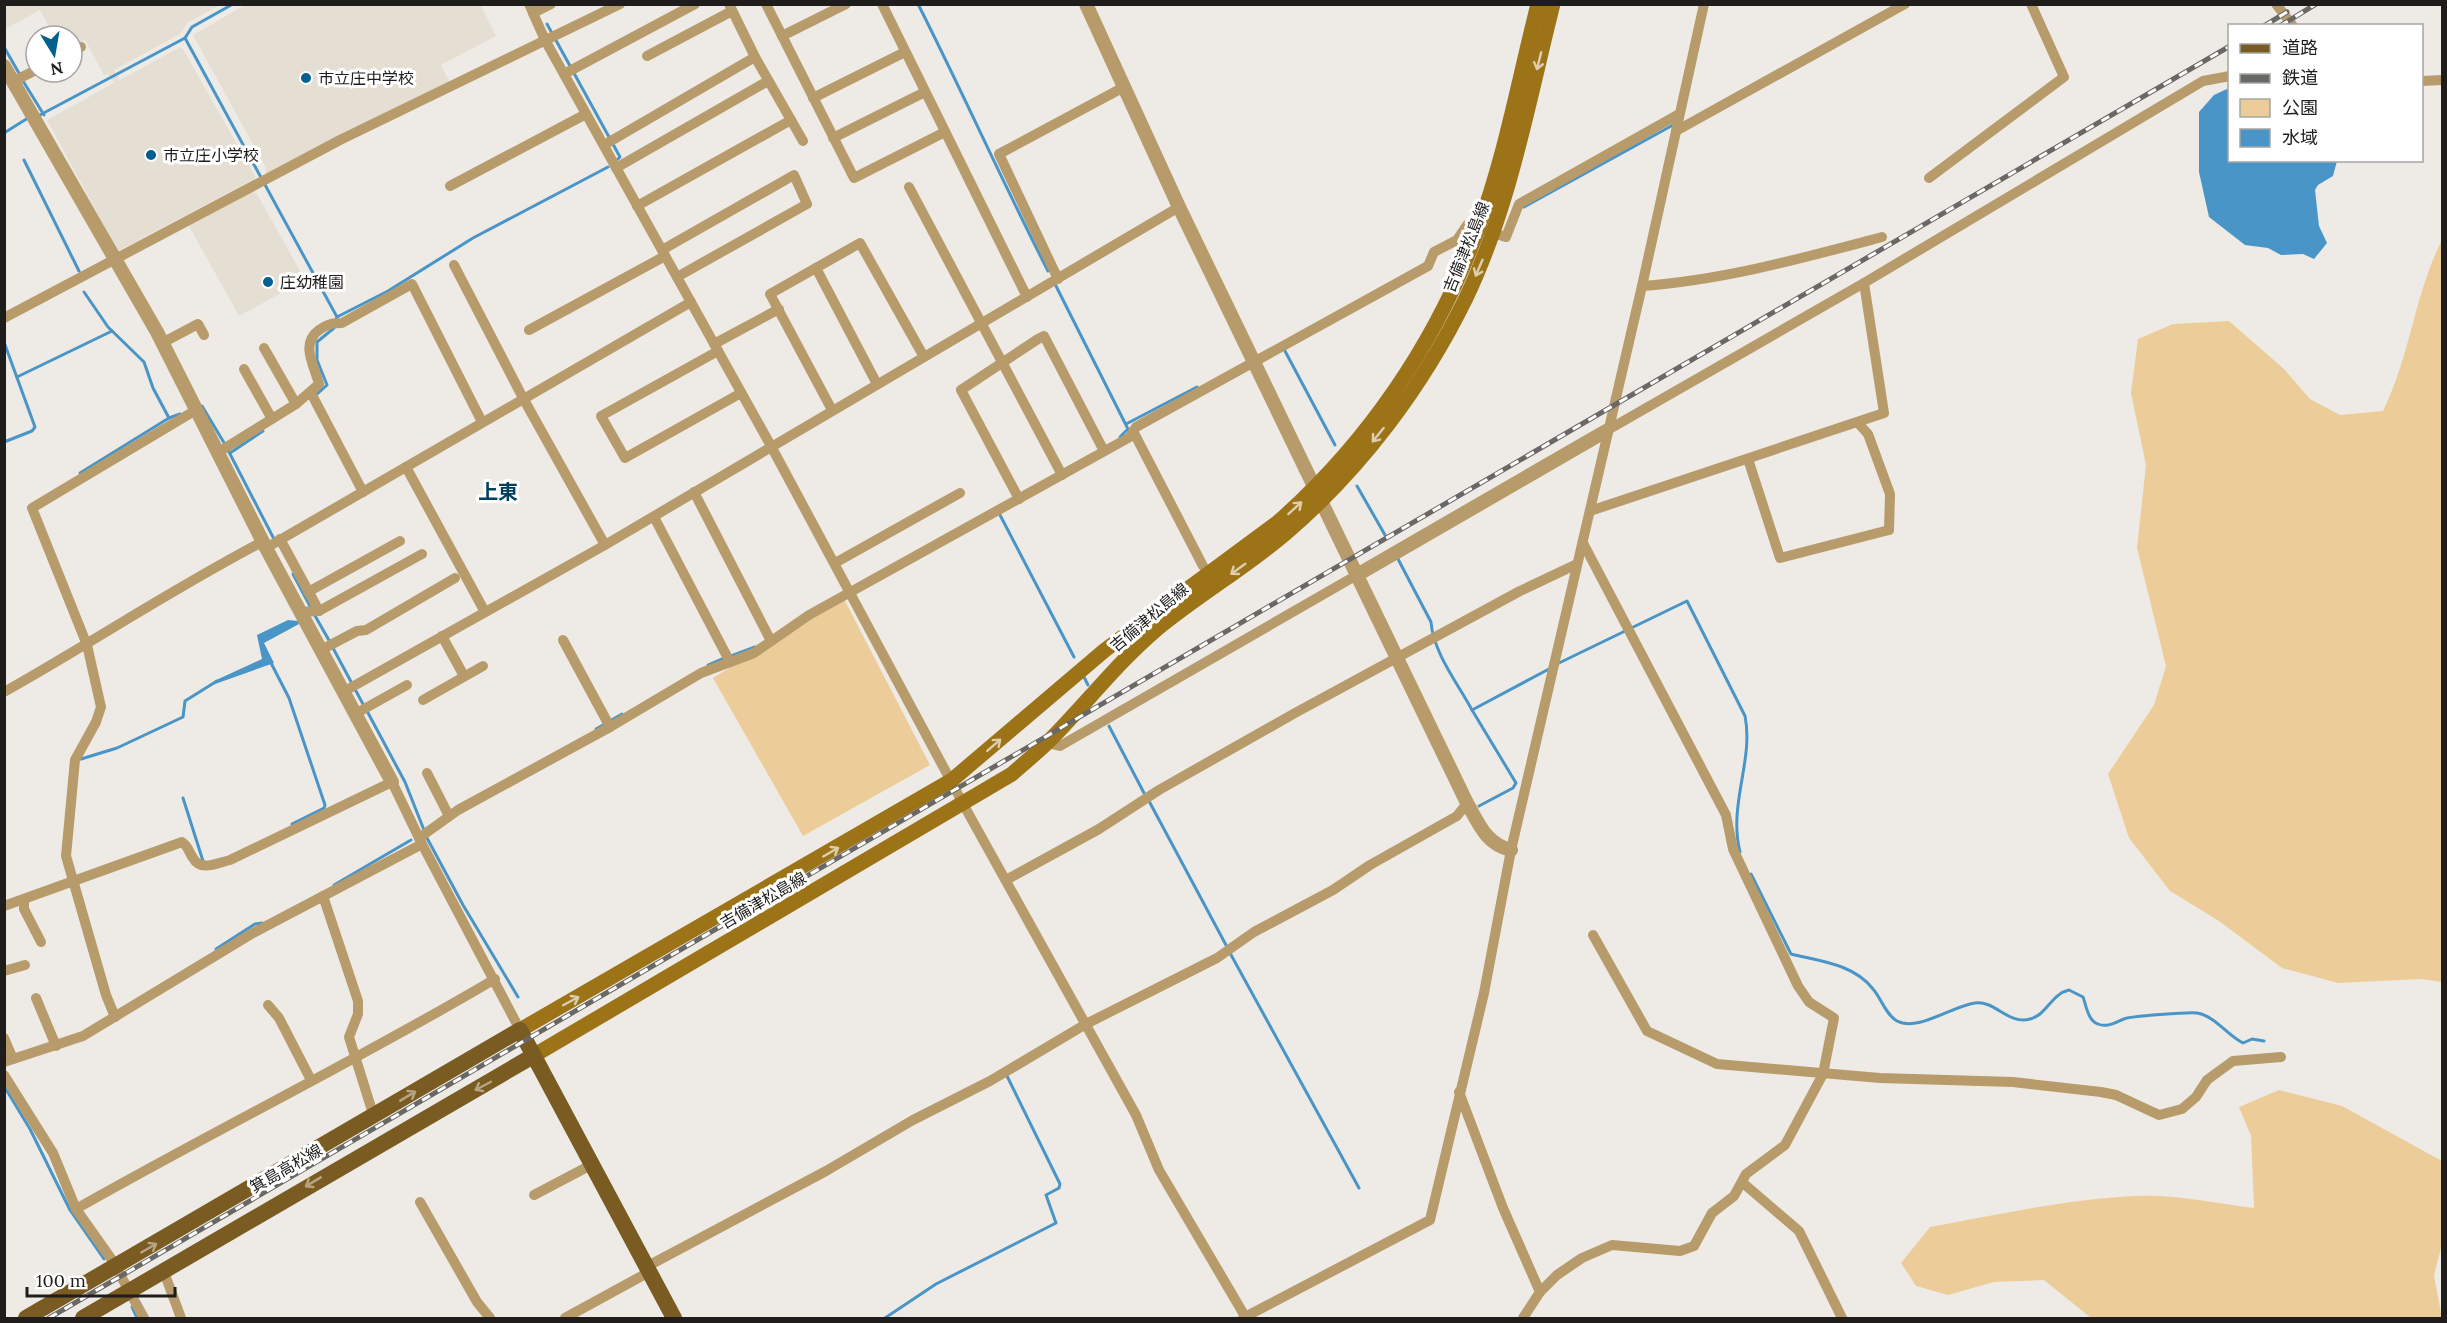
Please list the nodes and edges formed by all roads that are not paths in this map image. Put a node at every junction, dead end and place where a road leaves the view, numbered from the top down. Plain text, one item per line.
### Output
1 (551, 4) edge
2 (620, 4) edge
3 (696, 4) edge
4 (766, 4) edge
5 (846, 4) edge
6 (882, 4) edge
7 (1086, 4) edge
8 (1538, 4) edge
9 (1553, 4) edge
10 (1704, 4) edge
11 (1905, 4) edge
12 (2031, 4) edge
13 (2276, 4) edge
14 (730, 8) edge
15 (531, 9) edge
16 (2291, 24) edge
17 (782, 36) junction
18 (550, 37) junction
19 (905, 52) junction
20 (647, 56) dead end
21 (755, 57) junction
22 (569, 71) junction
23 (12, 74) edge
24 (2228, 76) edge
25 (2442, 80) edge
26 (768, 81) junction
27 (2423, 81) edge
28 (1124, 87) junction
29 (925, 92) junction
30 (813, 98) junction
31 (586, 114) junction
32 (791, 120) junction
33 (1677, 123) junction
34 (945, 132) junction
35 (833, 138) junction
36 (803, 141) dead end
37 (609, 143) junction
38 (616, 168) junction
39 (1929, 178) dead end
40 (450, 186) dead end
41 (909, 187) dead end
42 (637, 206) junction
43 (1179, 207) junction
44 (1486, 231) junction
45 (1882, 237) dead end
46 (663, 253) junction
47 (115, 258) junction
48 (454, 265) dead end
49 (816, 268) junction
50 (676, 277) junction
51 (1054, 281) junction
52 (1864, 283) junction
53 (1642, 286) junction
54 (1027, 297) junction
55 (691, 302) junction
56 (778, 309) junction
57 (4, 318) edge
58 (980, 322) junction
59 (529, 330) dead end
60 (204, 335) dead end
61 (162, 343) junction
62 (716, 347) junction
63 (264, 348) dead end
64 (924, 357) junction
65 (1252, 360) junction
66 (1002, 363) junction
67 (244, 369) dead end
68 (877, 384) junction
69 (741, 393) junction
70 (313, 396) junction
71 (523, 398) junction
72 (296, 404) junction
73 (196, 410) junction
74 (832, 410) junction
75 (272, 419) junction
76 (482, 422) junction
77 (1858, 423) junction
78 (1133, 431) junction
79 (1606, 431) junction
80 (771, 446) junction
81 (1103, 448) junction
82 (224, 449) junction
83 (1748, 459) junction
84 (406, 467) junction
85 (1060, 472) junction
86 (363, 492) junction
87 (694, 492) junction
88 (960, 493) dead end
89 (1318, 493) junction
90 (1018, 496) junction
91 (1590, 511) junction
92 (654, 517) junction
93 (400, 541) dead end
94 (272, 543) junction
95 (1583, 543) junction
96 (605, 545) junction
97 (422, 554) dead end
98 (835, 563) junction
99 (1577, 564) junction
100 (1203, 566) dead end
101 (1357, 575) junction
102 (455, 578) dead end
103 (850, 590) junction
104 (308, 592) junction
105 (311, 612) junction
106 (485, 612) junction
107 (442, 636) junction
108 (769, 638) junction
109 (563, 640) dead end
110 (87, 645) junction
111 (328, 647) junction
112 (1397, 658) junction
113 (728, 659) junction
114 (483, 666) dead end
115 (464, 676) junction
116 (4, 679) edge
117 (20, 684) junction
118 (407, 685) dead end
119 (350, 688) junction
120 (4, 692) edge
121 (423, 700) dead end
122 (362, 710) junction
123 (608, 724) junction
124 (1047, 743) junction
125 (428, 773) dead end
126 (952, 780) junction
127 (392, 782) junction
128 (1467, 802) junction
129 (963, 803) junction
130 (448, 814) junction
131 (420, 841) junction
132 (1511, 850) junction
133 (1006, 880) junction
134 (74, 882) junction
135 (323, 896) junction
136 (24, 901) junction
137 (4, 906) edge
138 (1593, 936) dead end
139 (41, 942) dead end
140 (25, 965) dead end
141 (4, 971) edge
142 (495, 979) junction
143 (36, 998) dead end
144 (268, 1005) dead end
145 (114, 1015) junction
146 (1086, 1024) junction
147 (520, 1030) junction
148 (4, 1038) edge
149 (55, 1043) junction
150 (533, 1056) junction
151 (10, 1058) edge
152 (2281, 1058) dead end
153 (355, 1059) junction
154 (1823, 1074) junction
155 (4, 1076) edge
156 (311, 1080) junction
157 (1459, 1092) junction
158 (374, 1117) junction
159 (591, 1165) junction
160 (1743, 1183) junction
161 (534, 1195) dead end
162 (420, 1202) dead end
163 (76, 1209) junction
164 (650, 1266) junction
165 (116, 1267) junction
166 (164, 1272) junction
167 (130, 1291) junction
168 (1540, 1292) junction
169 (26, 1318) edge
170 (83, 1318) edge
171 (144, 1318) edge
172 (181, 1318) edge
173 (490, 1318) edge
174 (565, 1318) edge
175 (674, 1318) edge
176 (1245, 1318) edge
177 (1523, 1318) edge
178 (1842, 1318) edge

1 - 15 street
2 - 18 street
3 - 22 street
4 - 17 street
5 - 17 street
6 - 19 street
7 - 28 street
8 - 44 main road, 吉備津松島線
9 -> 44 main road, 吉備津松島線
10 - 33 street
11 - 33 street
12 - 39 street
13 - 16 street
14 - 20 street
14 - 21 street
15 - 18 street
17 - 30 street
18 - 22 street
18 - 47 street
19 - 29 street
19 - 30 street
21 - 26 street
21 - 37 street
22 - 31 street
23 - 47 street
24 - 52 street
25 - 27 street
26 - 32 street
26 - 38 street
28 - 43 street
28 - 51 street
29 - 34 street
29 - 35 street
30 - 35 street
31 - 37 street
31 - 40 street
32 - 36 street
32 - 42 street
33 - 44 street
33 - 53 street
34 - 35 street
34 - 54 street
37 - 38 street
38 - 42 street
41 - 58 street
42 - 46 street
43 - 51 street
43 - 65 street
44 - 65 street
44 - 89 main road, 吉備津松島線
45 - 53 street
46 - 50 street
46 - 50 street
46 - 59 street
47 - 57 street
47 - 61 street
48 - 71 street
49 - 56 street
49 - 64 street
49 - 68 street
50 - 55 street
51 - 54 street
52 - 77 street
52 - 79 street
53 - 79 street
54 - 58 street
55 - 62 street
55 - 71 street
56 - 62 street
56 - 74 street
58 - 64 street
58 - 66 street
60 - 61 street
61 - 73 street
62 - 69 street
62 - 69 street
63 - 72 street
64 - 68 street
65 - 78 street
65 - 89 street
66 - 81 street
66 - 85 street
66 - 90 street
67 - 75 street
68 - 74 street
69 - 80 street
70 - 72 street
70 - 76 street
70 - 86 street
71 - 76 street
71 - 96 street
72 - 75 street
73 - 82 street
73 - 110 street
74 - 80 street
75 - 82 street
76 - 84 street
77 - 83 street
77 - 83 street
78 - 81 street
78 - 100 street
79 - 91 street
79 - 101 street
80 - 87 street
80 - 98 street
81 - 85 street
82 - 94 street
83 - 91 street
84 - 86 street
84 - 106 street
85 - 90 street
86 - 94 street
87 - 92 street
87 - 108 street
88 - 98 street
89 - 101 street
89 -> 124 main road, 吉備津松島線
126 -> 89 main road, 吉備津松島線
90 - 103 street
91 - 95 street
92 - 96 street
92 - 113 street
93 - 104 street
94 - 104 street
94 - 105 street
94 - 110 street
95 - 99 street
95 - 154 street
96 - 106 street
97 - 105 street
98 - 103 street
99 - 112 street
99 - 132 street
101 - 112 street
101 - 124 street
102 - 111 street
103 - 108 street
103 - 126 street
104 - 105 street
105 - 111 street
106 - 107 street
107 - 115 street
107 - 119 street
108 - 113 street
109 - 123 street
110 - 117 street
110 - 134 street
111 - 119 street
112 - 128 street
112 - 133 street
113 - 123 street
114 - 115 street
115 - 121 street
116 - 117 street
117 - 120 street
118 - 122 street
119 - 122 street
122 - 127 street
123 - 130 street
124 - 129 main road, 吉備津松島線
125 - 130 street
126 - 129 street
147 -> 126 main road, 吉備津松島線
127 - 131 street
127 - 134 street
128 - 132 street
128 - 146 street
129 - 133 street
129 - 150 main road, 吉備津松島線
130 - 131 street
131 - 135 street
131 - 142 street
132 - 157 street
133 - 146 street
134 - 136 street
134 - 145 street
135 - 145 street
135 - 153 street
136 - 137 street
136 - 139 street
138 - 154 street
140 - 141 street
142 - 147 street
142 - 153 street
143 - 149 street
144 - 156 street
145 - 149 street
146 - 164 street
146 - 176 street
147 - 150 main road
158 -> 147 main road, 箕島高松線
148 - 151 street
149 - 151 street
150 - 159 main road
150 -> 166 main road, 箕島高松線
152 - 154 street
153 - 156 street
153 - 158 street
154 - 160 street
155 - 163 street
156 - 163 street
157 - 168 street
157 - 176 street
165 -> 158 main road, 箕島高松線
159 - 161 street
159 - 164 main road
160 - 168 street
160 - 178 street
162 - 173 street
163 - 165 street
164 - 174 street
164 - 175 main road
165 - 167 street
165 - 169 main road, 箕島高松線
166 - 167 main road, 箕島高松線
166 - 172 street
167 - 170 main road, 箕島高松線
167 - 171 street
168 - 177 street

